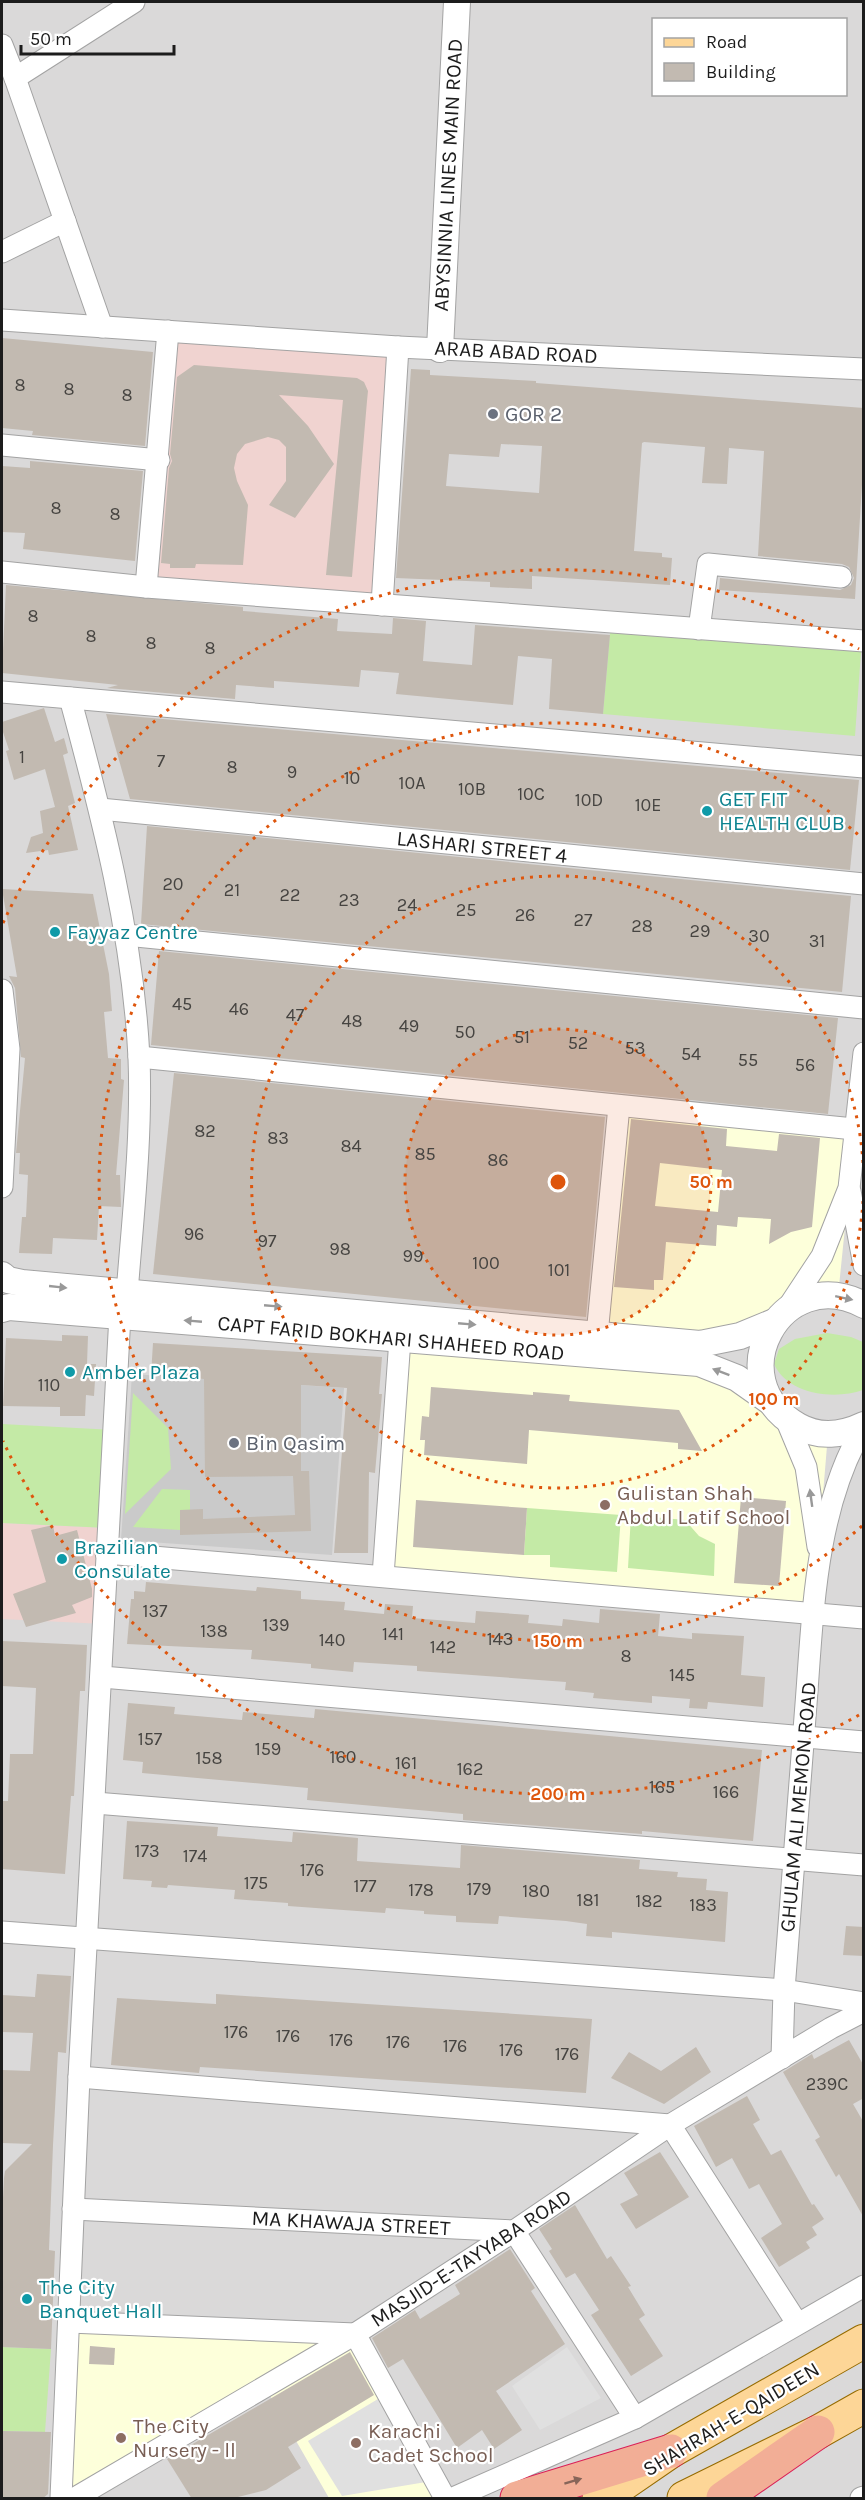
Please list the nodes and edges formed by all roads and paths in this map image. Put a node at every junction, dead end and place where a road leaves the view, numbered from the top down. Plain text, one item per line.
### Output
1 (134, 2) edge
2 (457, 2) edge
3 (2, 45) edge
4 (15, 78) junction
5 (65, 221) junction
6 (2, 252) edge
7 (2, 320) edge
8 (102, 327) junction
9 (168, 331) junction
10 (398, 347) junction
11 (440, 349) junction
12 (864, 369) edge
13 (2, 445) edge
14 (159, 460) junction
15 (2, 572) edge
16 (841, 577) dead end
17 (146, 587) junction
18 (382, 605) junction
19 (699, 629) junction
20 (864, 641) edge
21 (2, 692) edge
22 (70, 698) junction
23 (864, 766) edge
24 (100, 809) junction
25 (864, 884) edge
26 (126, 935) junction
27 (2, 990) edge
28 (864, 1008) edge
29 (864, 1053) edge
30 (139, 1058) junction
31 (619, 1106) junction
32 (859, 1130) edge
33 (2, 1187) edge
34 (849, 1188) junction
35 (864, 1265) edge
36 (2, 1275) edge
37 (123, 1304) junction
38 (864, 1305) edge
39 (2, 1309) edge
40 (781, 1316) junction
41 (597, 1335) junction
42 (400, 1339) junction
43 (778, 1410) junction
44 (864, 1425) edge
45 (106, 1553) junction
46 (819, 1556) junction
47 (383, 1576) junction
48 (813, 1614) junction
49 (864, 1618) edge
50 (102, 1677) junction
51 (804, 1737) junction
52 (864, 1742) edge
53 (95, 1803) junction
54 (794, 1859) junction
55 (864, 1865) edge
56 (2, 1932) edge
57 (88, 1939) junction
58 (784, 1989) junction
59 (864, 2003) edge
60 (864, 2011) edge
61 (782, 2058) junction
62 (79, 2077) junction
63 (670, 2125) junction
64 (73, 2209) junction
65 (514, 2231) junction
66 (864, 2286) edge
67 (69, 2322) junction
68 (797, 2323) junction
69 (355, 2334) junction
70 (864, 2341) edge
71 (864, 2406) edge
72 (635, 2418) junction
73 (818, 2432) junction
74 (671, 2451) junction
75 (61, 2499) edge
76 (75, 2499) edge
77 (445, 2499) edge
78 (453, 2499) edge
79 (517, 2499) edge
80 (599, 2499) edge
81 (684, 2499) edge
82 (723, 2499) edge

1 - 4 street
2 - 11 street, ABYSINNIA LINES MAIN ROAD
3 - 4 street
4 - 5 street
5 - 6 street
5 - 8 street
7 - 8 street, ARAB ABAD ROAD
8 - 9 street, ARAB ABAD ROAD
9 - 10 street, ARAB ABAD ROAD
9 - 14 street
10 - 11 street, ARAB ABAD ROAD
10 - 18 street
11 - 12 street, ARAB ABAD ROAD
13 - 14 street
14 - 17 street
15 - 17 street
16 - 19 street
17 - 18 street
18 - 19 street
19 - 20 street
21 - 22 street
22 - 23 street
22 - 24 street
24 - 25 street, LASHARI STREET 4
24 - 26 street
26 - 28 street
26 - 30 street
27 - 33 street
29 - 32 street
30 - 31 street
30 - 37 street
31 - 32 street
31 - 41 street
32 - 34 street
34 - 35 street
34 - 40 street
36 -> 37 street, CAPT FARID BOKHARI SHAHEED ROAD
37 - 39 street, CAPT FARID BOKHARI SHAHEED ROAD
37 -> 41 street, CAPT FARID BOKHARI SHAHEED ROAD
42 -> 37 street, CAPT FARID BOKHARI SHAHEED ROAD
37 - 45 street
40 -> 38 street, CAPT FARID BOKHARI SHAHEED ROAD
40 - 41 street, CAPT FARID BOKHARI SHAHEED ROAD
40 - 43 street
43 -> 42 street, CAPT FARID BOKHARI SHAHEED ROAD
42 - 47 street
43 - 44 street, CAPT FARID BOKHARI SHAHEED ROAD
46 -> 43 street
44 - 46 street
45 - 47 street
45 - 50 street
46 - 48 street, GHULAM ALI MEMON ROAD
47 - 48 street
48 - 49 street
48 - 51 street, GHULAM ALI MEMON ROAD
50 - 51 street
50 - 53 street
51 - 52 street
51 - 54 street, GHULAM ALI MEMON ROAD
53 - 54 street
53 - 57 street
54 - 55 street
54 - 58 street, GHULAM ALI MEMON ROAD
56 - 57 street
57 - 58 street
57 - 62 street
58 - 59 street
58 - 61 street, GHULAM ALI MEMON ROAD
60 - 61 street, MASJID-E-TAYYABA ROAD
61 - 63 street, MASJID-E-TAYYABA ROAD
62 - 63 street
62 - 64 street
63 - 65 street, MASJID-E-TAYYABA ROAD
63 - 68 street
64 - 65 street, MA KHAWAJA STREET
64 - 67 street
65 - 69 street, MASJID-E-TAYYABA ROAD
65 - 72 street
66 - 68 street
67 - 69 street
67 - 75 street
68 - 72 street
69 - 76 street, MASJID-E-TAYYABA ROAD
69 - 77 street
70 - 74 main road, SHAHRAH-E-QAIDEEN
71 - 73 main road
72 - 78 street
73 - 81 main road
73 - 82 highway
79 -> 74 highway
74 - 80 main road, SHAHRAH-E-QAIDEEN

